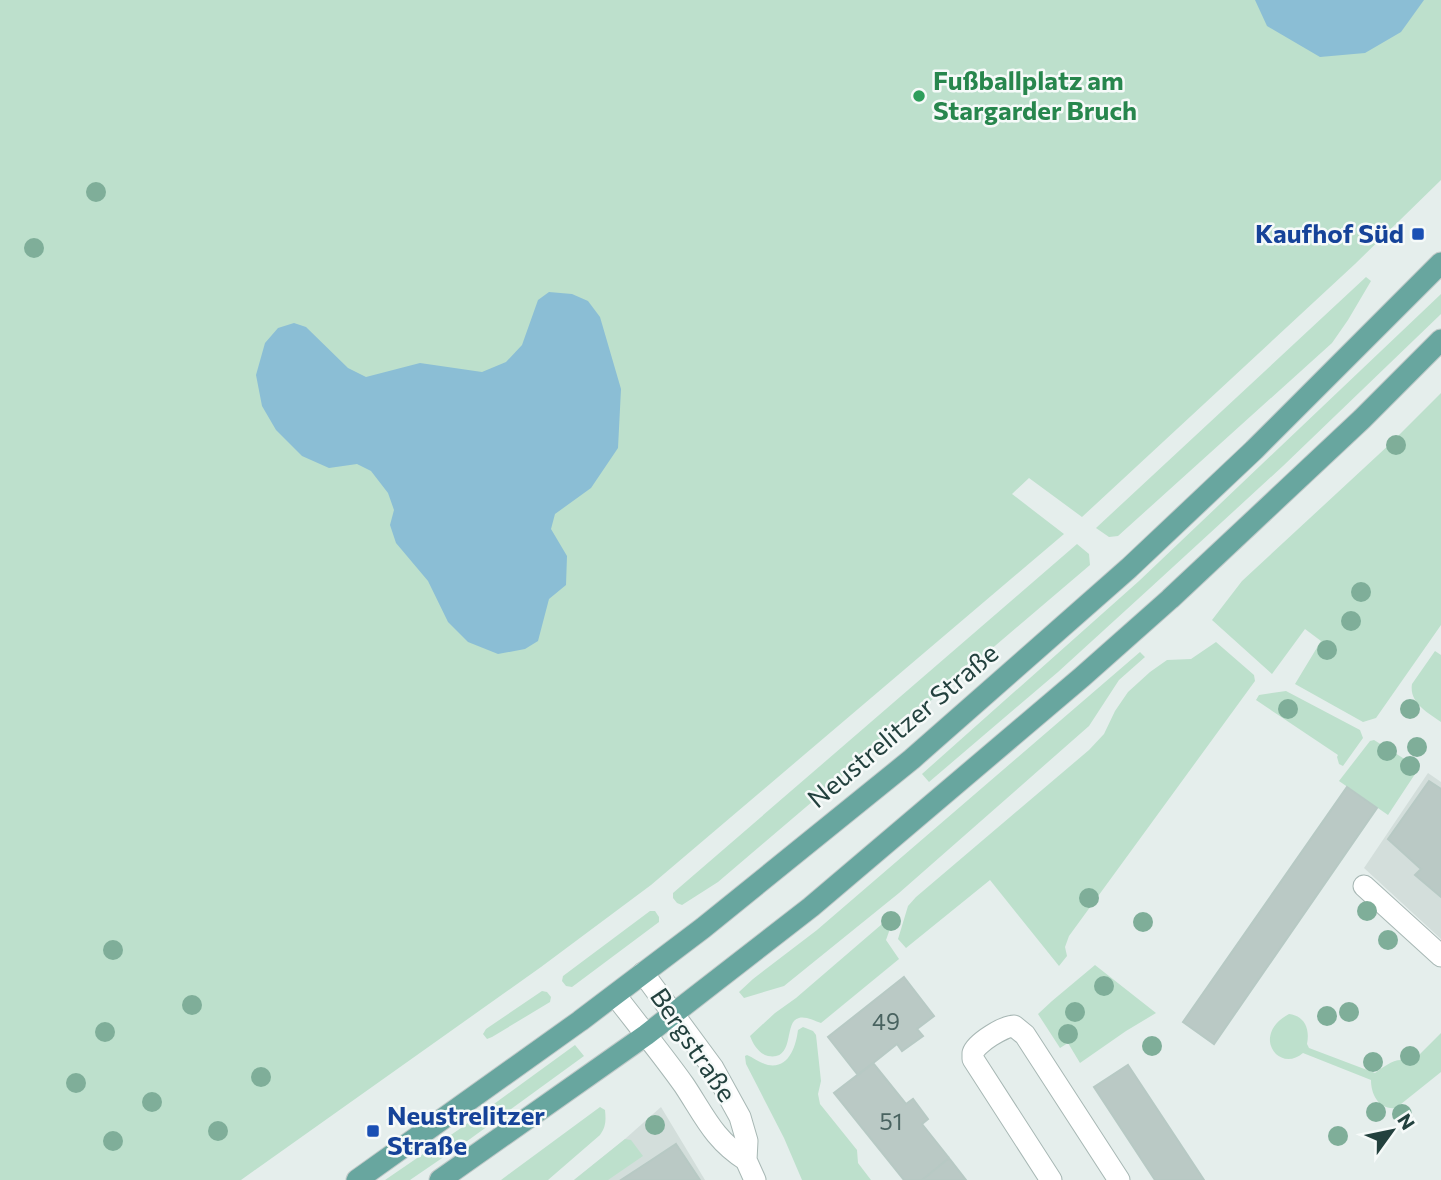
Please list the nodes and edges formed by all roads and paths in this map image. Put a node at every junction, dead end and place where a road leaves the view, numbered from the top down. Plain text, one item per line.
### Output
1 (1441, 263) edge
2 (1441, 340) edge
3 (1364, 886) dead end
4 (1441, 956) edge
5 (643, 973) junction
6 (615, 995) junction
7 (674, 1014) junction
8 (646, 1035) junction
9 (746, 1160) junction
10 (1110, 1177) edge
11 (357, 1180) edge
12 (440, 1180) edge
13 (755, 1180) edge
14 (1051, 1180) edge

1 - 5 main road, Neustrelitzer Straße
2 - 7 main road
3 - 4 street
5 - 6 main road, Neustrelitzer Straße
5 - 7 street, Bergstraße
6 - 8 street, Bergstraße
6 - 11 main road, Neustrelitzer Straße
7 - 8 main road
7 - 9 street, Bergstraße
8 - 9 street, Bergstraße
8 - 12 main road
9 - 13 street, Bergstraße
10 - 14 street

